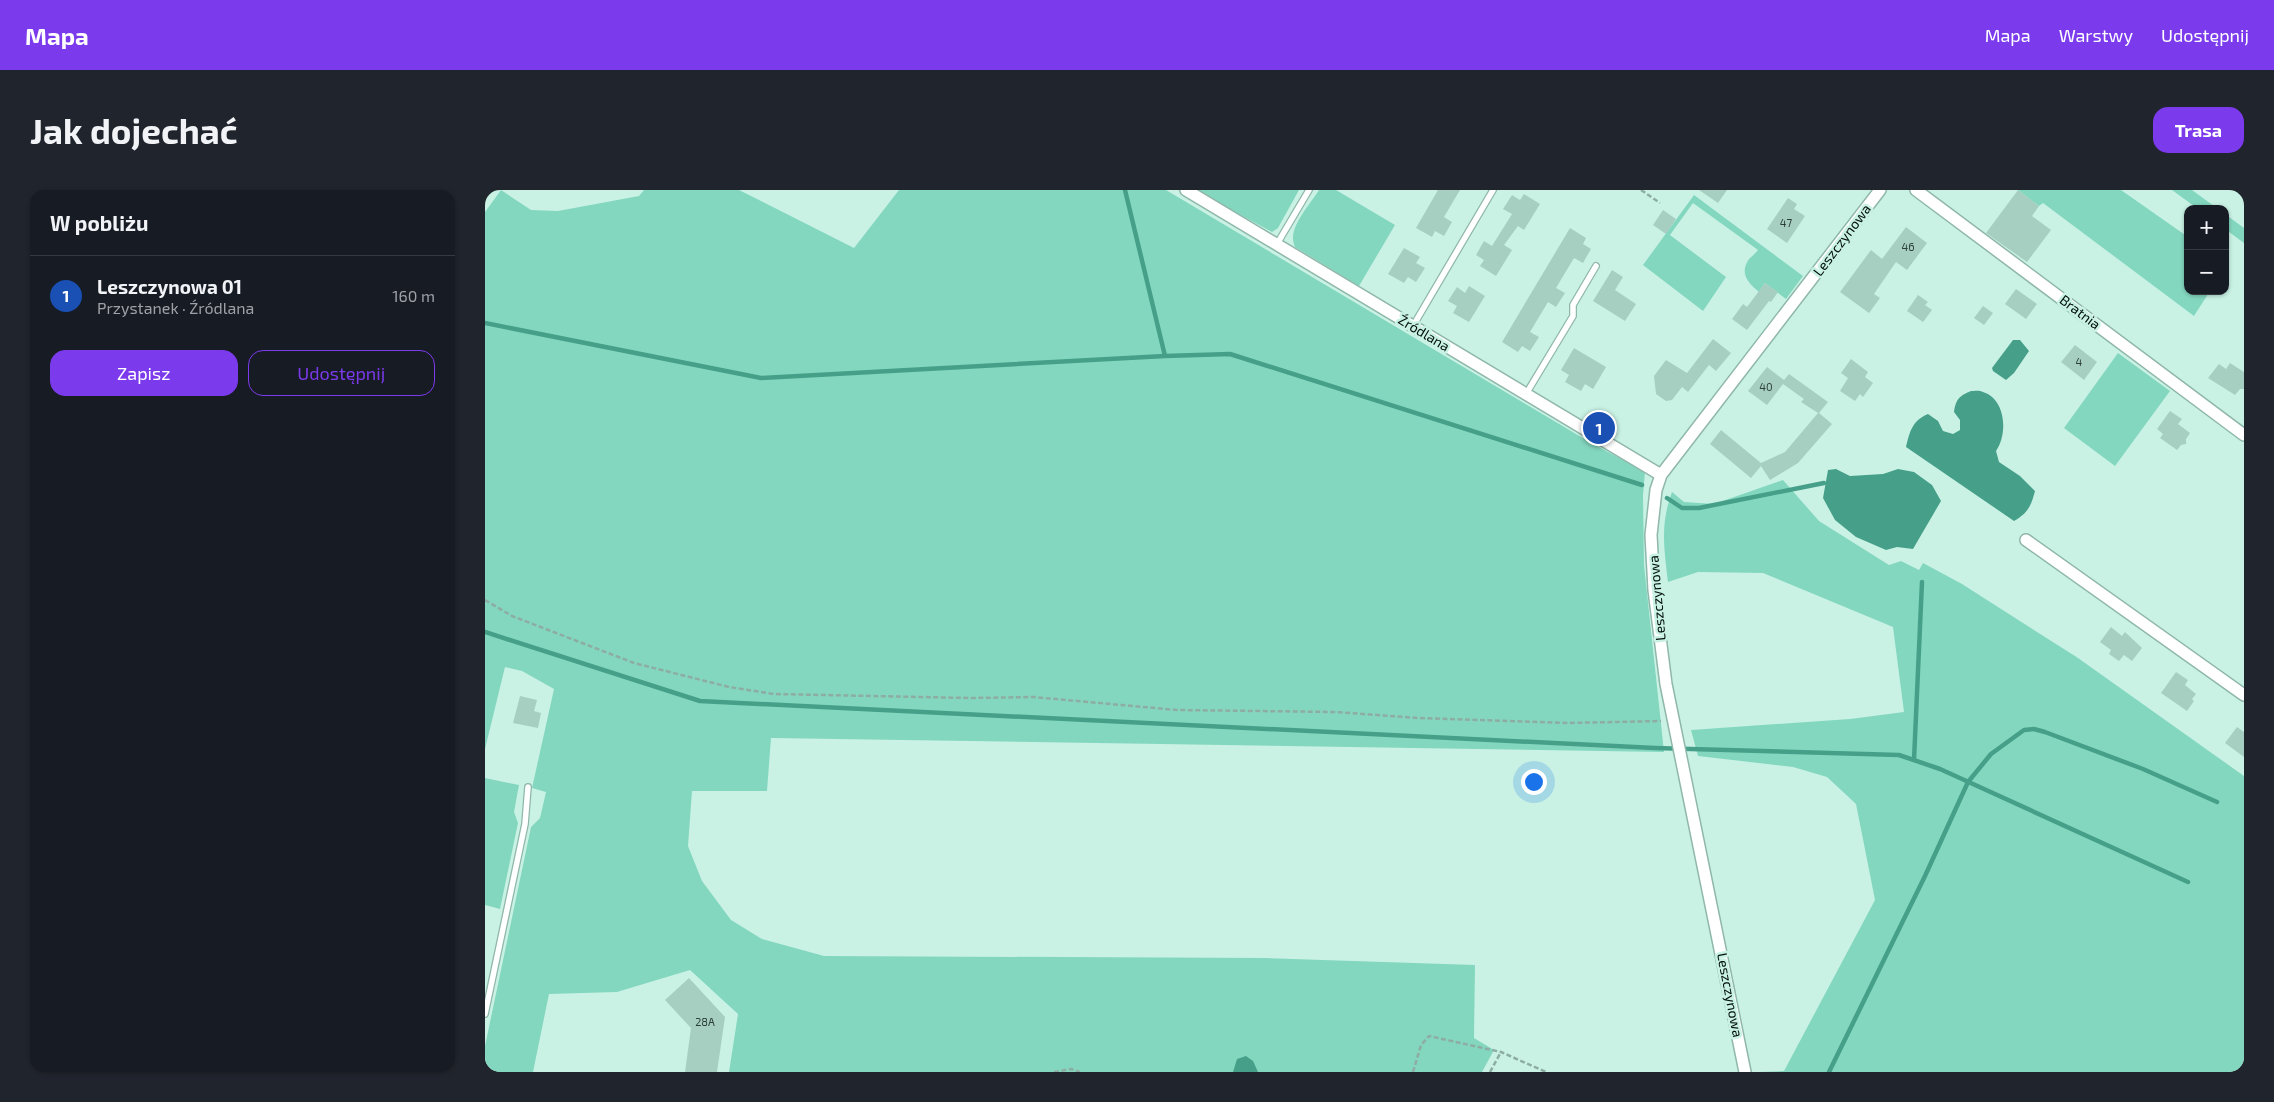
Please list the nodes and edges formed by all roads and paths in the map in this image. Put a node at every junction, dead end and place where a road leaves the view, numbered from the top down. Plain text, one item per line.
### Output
1 (1186, 190) edge
2 (1309, 190) edge
3 (1493, 190) edge
4 (1641, 190) edge
5 (1880, 190) edge
6 (1916, 190) edge
7 (1659, 203) dead end
8 (1277, 244) junction
9 (1596, 266) dead end
10 (1413, 326) junction
11 (1526, 394) junction
12 (2244, 435) edge
13 (1661, 475) junction
14 (2026, 540) dead end
15 (485, 600) edge
16 (2244, 695) edge
17 (1674, 726) junction
18 (528, 787) dead end
19 (485, 1014) edge
20 (1501, 1052) junction
21 (1055, 1072) edge
22 (1080, 1072) edge
23 (1413, 1072) edge
24 (1490, 1072) edge
25 (1546, 1072) edge
26 (1745, 1072) edge

1 - 8 street, Źródlana
2 - 8 lane
3 - 10 lane
4 - 7 path
5 - 13 street, Leszczynowa
6 - 12 street, Bratnia
8 - 10 street, Źródlana
9 - 11 lane
10 - 11 street, Źródlana
11 - 13 street, Źródlana
13 - 17 street, Leszczynowa
14 - 16 street
15 - 17 path
17 - 26 street, Leszczynowa
18 - 19 lane
20 - 23 path
20 - 24 path
20 - 25 path
21 - 22 path

